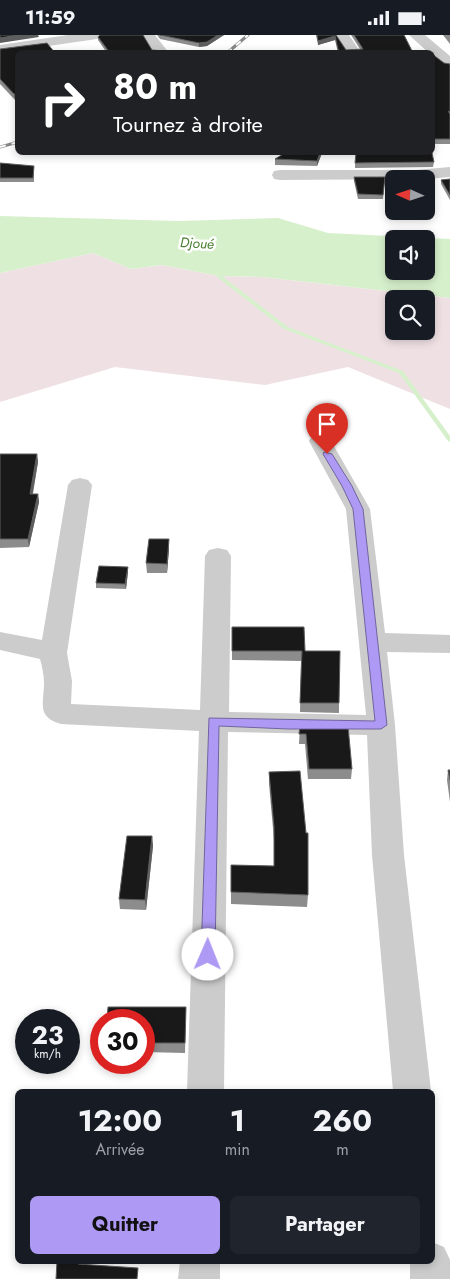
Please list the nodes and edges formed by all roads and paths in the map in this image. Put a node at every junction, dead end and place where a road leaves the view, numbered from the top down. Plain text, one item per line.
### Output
1 (97, 35) edge
2 (148, 35) edge
3 (342, 35) edge
4 (416, 35) edge
5 (67, 37) edge
6 (0, 49) edge
7 (81, 50) edge
8 (160, 50) edge
9 (352, 50) edge
10 (434, 50) edge
11 (450, 172) edge
12 (280, 175) dead end
13 (320, 441) dead end
14 (80, 485) dead end
15 (218, 556) dead end
16 (0, 641) edge
17 (371, 642) junction
18 (450, 644) edge
19 (53, 653) junction
20 (213, 721) junction
21 (381, 725) junction
22 (205, 1089) edge
23 (412, 1089) edge
24 (200, 1264) edge
25 (430, 1264) edge
26 (199, 1279) edge
27 (432, 1279) edge

1 - 5 street
2 - 8 street
3 - 9 street
4 - 10 street
5 - 6 street
5 - 7 street
11 - 12 street
13 - 17 street
14 - 19 street
15 - 20 street
16 - 19 street
17 - 18 street
17 - 21 street
19 - 20 street
20 - 21 street
20 - 22 street
21 - 23 street
24 - 26 street
25 - 27 street

